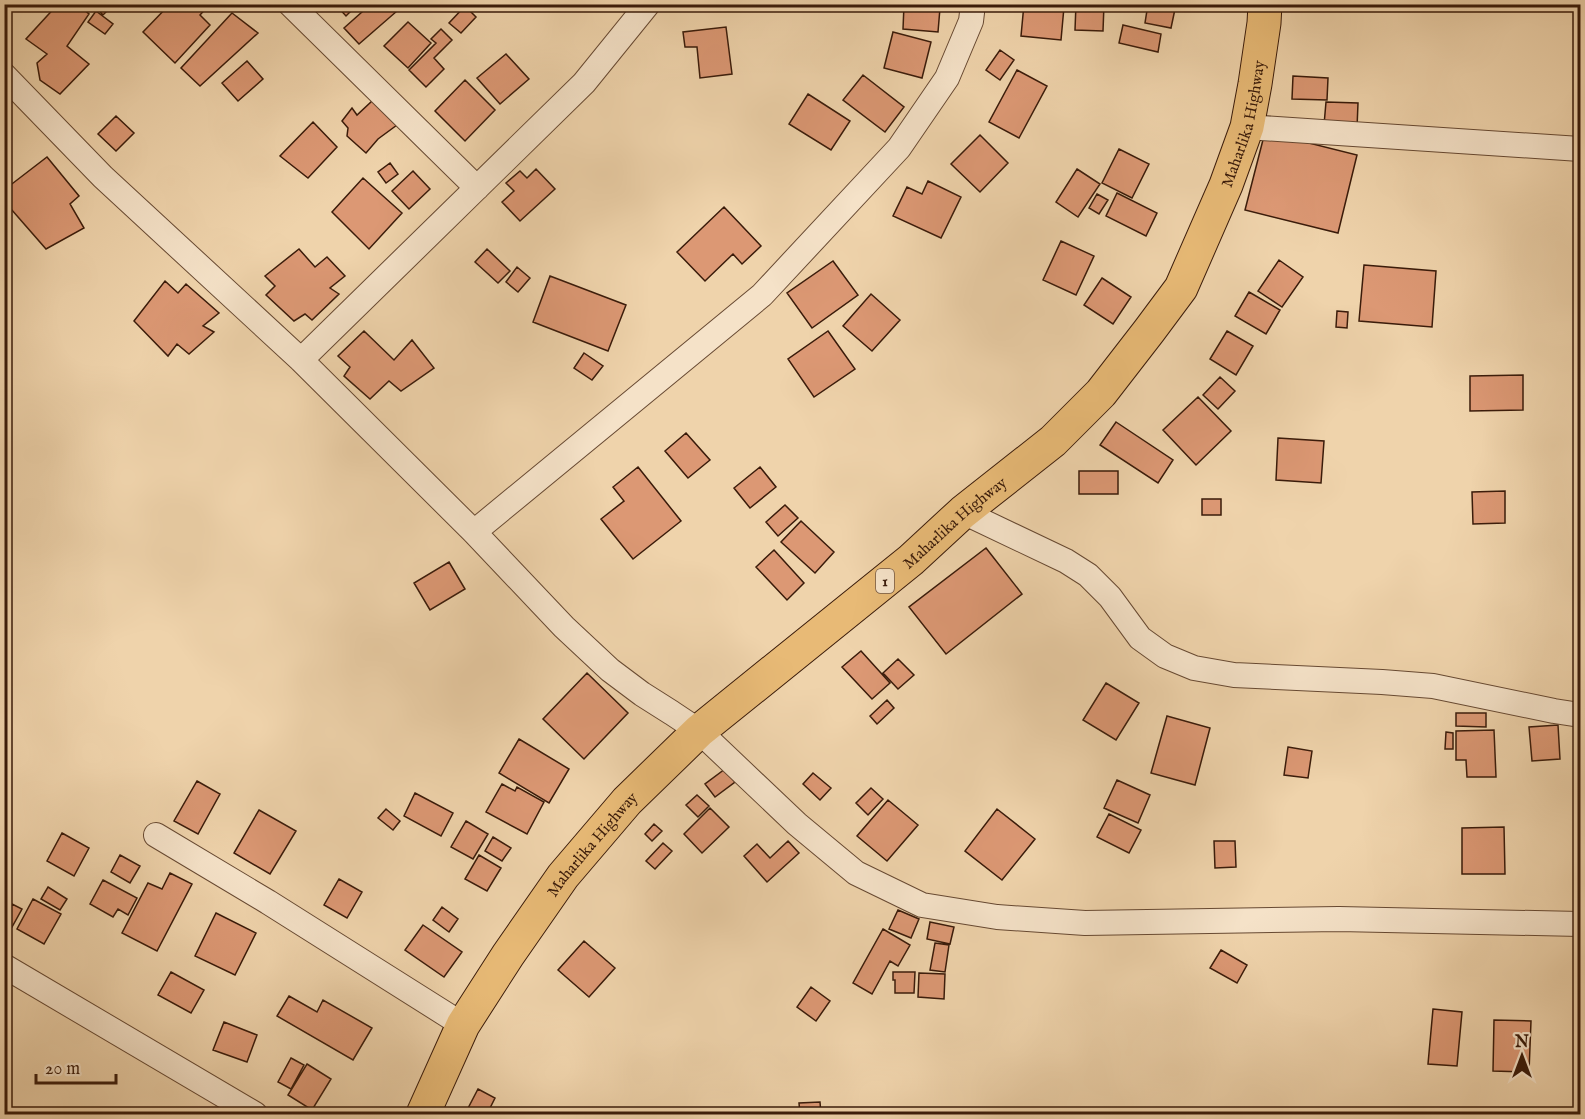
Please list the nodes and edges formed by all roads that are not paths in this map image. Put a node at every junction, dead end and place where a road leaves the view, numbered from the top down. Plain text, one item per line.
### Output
1 (290, 4) edge
2 (648, 4) edge
3 (973, 4) edge
4 (1265, 4) edge
5 (4, 75) edge
6 (1247, 127) junction
7 (1581, 149) edge
8 (477, 189) junction
9 (301, 360) junction
10 (963, 512) junction
11 (474, 532) junction
12 (1581, 715) edge
13 (699, 731) junction
14 (156, 835) dead end
15 (1581, 924) edge
16 (4, 966) edge
17 (463, 1025) junction
18 (255, 1114) edge
19 (423, 1114) edge

1 - 8 street
2 - 8 street
3 - 11 street
4 - 6 highway, Maharlika Highway / 1
5 - 9 street
6 - 7 street
6 - 10 highway, Maharlika Highway / 1
8 - 9 street
9 - 11 street
10 - 12 street
10 - 13 highway, Maharlika Highway / 1
11 - 13 street
13 - 15 street
13 - 17 highway, Maharlika Highway / 1
14 - 17 street
16 - 18 street
17 - 19 highway, Maharlika Highway / 1

